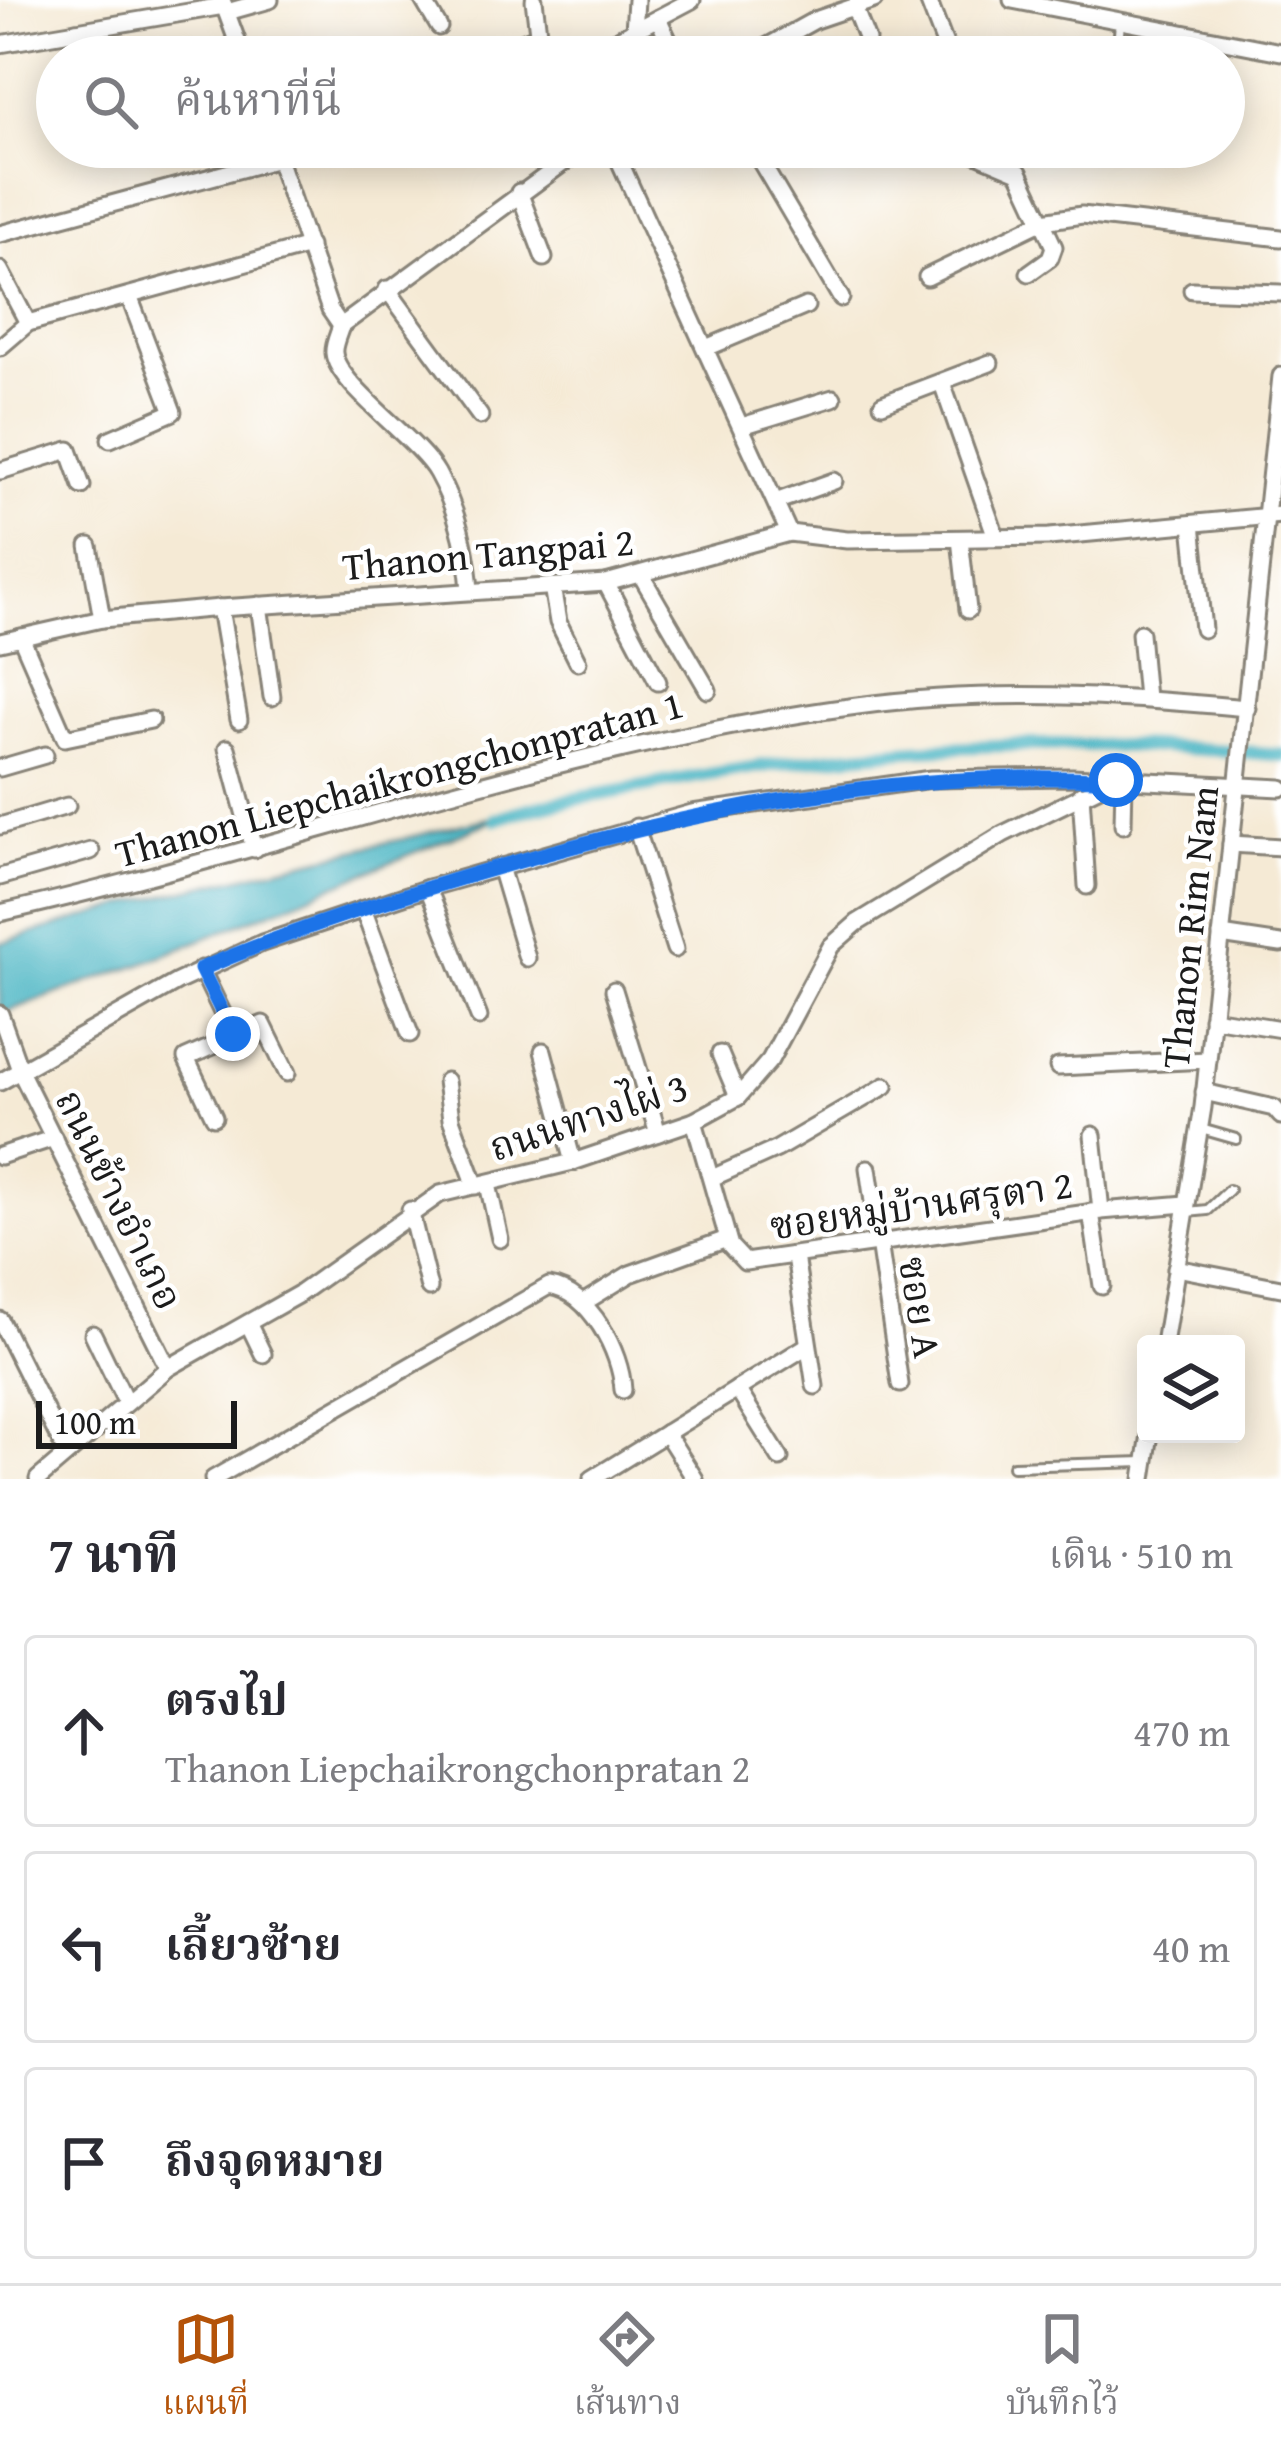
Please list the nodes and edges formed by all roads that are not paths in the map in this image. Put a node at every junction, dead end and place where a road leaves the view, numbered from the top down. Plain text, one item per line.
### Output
1 (269, 0) edge
2 (423, 0) edge
3 (534, 0) edge
4 (636, 0) edge
5 (692, 0) edge
6 (874, 0) edge
7 (928, 0) edge
8 (1012, 0) edge
9 (224, 6) edge
10 (854, 7) junction
11 (658, 18) junction
12 (1120, 21) junction
13 (439, 27) dead end
14 (76, 31) junction
15 (634, 31) junction
16 (1177, 32) junction
17 (538, 34) joint
18 (47, 36) edge
19 (77, 36) edge
20 (235, 36) edge
21 (534, 36) edge
22 (624, 36) edge
23 (666, 36) edge
24 (786, 36) edge
25 (865, 36) edge
26 (942, 36) edge
27 (1119, 36) edge
28 (1177, 36) edge
29 (1198, 36) edge
30 (36, 38) edge
31 (0, 44) edge
32 (1245, 45) edge
33 (1281, 52) edge
34 (225, 168) edge
35 (281, 168) edge
36 (555, 168) edge
37 (623, 168) edge
38 (764, 168) edge
39 (1013, 168) edge
40 (519, 192) junction
41 (1043, 221) junction
42 (0, 234) edge
43 (1281, 238) edge
44 (309, 246) junction
45 (544, 258) dead end
46 (0, 270) edge
47 (1029, 273) dead end
48 (927, 278) dead end
49 (386, 289) junction
50 (1192, 290) dead end
51 (1281, 293) edge
52 (129, 296) junction
53 (841, 298) dead end
54 (806, 306) dead end
55 (343, 322) junction
56 (28, 323) junction
57 (0, 347) edge
58 (706, 348) junction
59 (989, 363) dead end
60 (1281, 376) edge
61 (942, 383) junction
62 (832, 398) dead end
63 (882, 404) dead end
64 (480, 416) dead end
65 (742, 426) junction
66 (110, 439) dead end
67 (0, 471) edge
68 (834, 481) dead end
69 (82, 486) dead end
70 (778, 502) junction
71 (1274, 515) edge
72 (1192, 524) junction
73 (789, 533) junction
74 (996, 537) junction
75 (960, 539) junction
76 (89, 546) dead end
77 (641, 575) junction
78 (606, 583) junction
79 (552, 586) junction
80 (470, 590) junction
81 (259, 605) junction
82 (220, 608) junction
83 (968, 610) dead end
84 (102, 620) junction
85 (1203, 629) dead end
86 (1140, 633) dead end
87 (21, 637) junction
88 (0, 642) edge
89 (578, 662) dead end
90 (658, 682) dead end
91 (708, 691) dead end
92 (272, 697) dead end
93 (1146, 698) junction
94 (1246, 709) junction
95 (239, 720) dead end
96 (151, 721) dead end
97 (227, 748) dead end
98 (46, 754) dead end
99 (0, 768) edge
100 (1120, 780) junction
101 (1239, 782) junction
102 (1281, 788) edge
103 (1081, 794) junction
104 (68, 806) dead end
105 (1124, 825) dead end
106 (0, 826) edge
107 (636, 827) junction
108 (1232, 844) junction
109 (1281, 848) edge
110 (254, 849) junction
111 (91, 851) dead end
112 (500, 867) junction
113 (0, 878) edge
114 (1087, 886) dead end
115 (428, 888) junction
116 (363, 909) junction
117 (0, 913) edge
118 (1221, 935) junction
119 (1281, 944) edge
120 (675, 950) dead end
121 (527, 958) dead end
122 (201, 969) junction
123 (614, 990) dead end
124 (0, 1014) edge
125 (479, 1017) dead end
126 (1212, 1018) junction
127 (1281, 1029) edge
128 (233, 1034) junction
129 (410, 1034) dead end
130 (543, 1051) dead end
131 (720, 1054) dead end
132 (1208, 1060) junction
133 (18, 1065) junction
134 (1058, 1067) dead end
135 (287, 1073) dead end
136 (0, 1082) edge
137 (446, 1082) dead end
138 (885, 1086) dead end
139 (1204, 1092) junction
140 (738, 1097) junction
141 (1281, 1116) edge
142 (214, 1117) dead end
143 (694, 1121) junction
144 (1199, 1128) junction
145 (658, 1133) junction
146 (1093, 1135) dead end
147 (54, 1138) junction
148 (1236, 1139) dead end
149 (0, 1156) edge
150 (573, 1162) junction
151 (868, 1168) dead end
152 (714, 1177) junction
153 (482, 1185) junction
154 (1229, 1190) dead end
155 (1186, 1208) junction
156 (410, 1210) junction
157 (1096, 1212) junction
158 (500, 1239) dead end
159 (728, 1239) junction
160 (878, 1241) junction
161 (795, 1256) junction
162 (1176, 1268) junction
163 (1102, 1286) dead end
164 (429, 1288) dead end
165 (1281, 1288) edge
166 (583, 1303) junction
167 (0, 1321) edge
168 (248, 1323) junction
169 (93, 1334) dead end
170 (1165, 1335) edge
171 (807, 1346) junction
172 (263, 1354) dead end
173 (167, 1368) junction
174 (900, 1384) dead end
175 (815, 1386) dead end
176 (737, 1389) junction
177 (623, 1390) dead end
178 (125, 1400) junction
179 (667, 1433) junction
180 (67, 1454) junction
181 (780, 1458) dead end
182 (1013, 1466) dead end
183 (1144, 1470) edge
184 (598, 1477) edge
185 (38, 1479) edge
186 (213, 1479) edge
187 (695, 1479) edge

1 - 9 street
2 - 13 street
3 - 17 street
4 - 15 street
5 - 11 street
6 - 10 street
7 - 26 street
8 - 12 street
9 - 14 street
9 - 20 street
10 - 24 street
10 - 25 street
11 - 15 street
11 - 23 street
12 - 16 street
12 - 27 lane
14 - 18 street
14 - 19 street
15 - 22 street
16 - 28 street
16 - 29 street
17 - 21 street
30 - 31 street
32 - 33 street
34 - 42 street
35 - 44 street
36 - 40 street
37 - 58 street
38 - 53 street
39 - 41 street
40 - 45 street
40 - 49 street
41 - 43 street
41 - 47 street
41 - 48 street
44 - 52 street
44 - 55 street
46 - 56 street
49 - 55 street
49 - 64 street
50 - 51 street
52 - 56 street
52 - 66 street
54 - 58 street
55 - 80 street
56 - 57 street
58 - 65 street
59 - 61 street
60 - 71 street, Thanon Rim Nam
61 - 63 street
61 - 74 street
62 - 65 street
65 - 70 street
67 - 69 street
68 - 70 street
70 - 73 street
71 - 72 street, Thanon Tangpai 2
71 - 94 street, Thanon Rim Nam
72 - 74 street, Thanon Tangpai 2
72 - 85 street
73 - 75 street, Thanon Tangpai 2
73 - 77 street, Thanon Tangpai 2
74 - 75 street, Thanon Tangpai 2
75 - 83 street
76 - 84 street
77 - 78 street, Thanon Tangpai 2
77 - 91 street
78 - 79 street, Thanon Tangpai 2
78 - 90 street
79 - 80 street, Thanon Tangpai 2
79 - 89 street
80 - 81 street, Thanon Tangpai 2
81 - 82 street, Thanon Tangpai 2
81 - 92 street
82 - 84 street, Thanon Tangpai 2
82 - 95 street
84 - 87 street, Thanon Tangpai 2
86 - 93 street
87 - 88 street, Thanon Tangpai 2
87 - 96 street
93 - 94 street, Thanon Liepchaikrongchonpratan 1
93 - 110 street, Thanon Liepchaikrongchonpratan 1
94 - 101 street, Thanon Rim Nam
97 - 110 street
98 - 99 street
100 - 101 street
100 - 103 street, ถนนทางไผ่ 3
100 - 105 street
100 - 107 street
101 - 102 street
101 - 108 street, Thanon Rim Nam
103 - 114 street
103 - 140 street, ถนนทางไผ่ 3
104 - 106 street
107 - 112 street
107 - 120 street
108 - 109 street
108 - 118 street, Thanon Rim Nam
110 - 117 street, Thanon Liepchaikrongchonpratan 1
111 - 113 street
112 - 115 street
112 - 121 street
115 - 116 street
115 - 125 street
116 - 122 street
116 - 129 street
118 - 119 street
118 - 126 street, Thanon Rim Nam
122 - 128 street
122 - 133 street
123 - 145 street
124 - 133 street, ถนนข้างอำเภอ
126 - 127 street
126 - 132 street, Thanon Rim Nam
128 - 135 street
128 - 142 street
130 - 150 street
131 - 140 street
132 - 134 street
132 - 139 street, Thanon Rim Nam
133 - 136 street
133 - 147 street, ถนนข้างอำเภอ
137 - 153 street
138 - 152 street
139 - 141 street
139 - 144 street, Thanon Rim Nam
140 - 143 street, ถนนทางไผ่ 3
143 - 145 street, ถนนทางไผ่ 3
143 - 152 street, ซอยหมู่บ้านศรุตา 2
144 - 148 lane
144 - 155 street, Thanon Rim Nam
145 - 150 street, ถนนทางไผ่ 3
146 - 157 street
147 - 149 street
147 - 173 street, ถนนข้างอำเภอ
150 - 153 street, ถนนทางไผ่ 3
151 - 160 street, ซอย A
152 - 159 street, ซอยหมู่บ้านศรุตา 2
153 - 156 street, ถนนทางไผ่ 3
153 - 158 street
154 - 155 lane
155 - 157 street, ซอยหมู่บ้านศรุตา 2
155 - 162 street, Thanon Rim Nam
156 - 164 street
156 - 168 street, ถนนทางไผ่ 3
157 - 160 street, ซอยหมู่บ้านศรุตา 2
157 - 163 street
159 - 161 street, ซอยหมู่บ้านศรุตา 2
159 - 166 street
160 - 161 street, ซอยหมู่บ้านศรุตา 2
160 - 174 street, ซอย A
161 - 171 street
162 - 165 street
162 - 170 street, Thanon Rim Nam
166 - 177 street
166 - 186 street
167 - 180 street
168 - 172 street
168 - 173 street, ถนนทางไผ่ 3
169 - 178 street
171 - 175 street
171 - 176 street
173 - 178 street, ถนนทางไผ่ 3
176 - 179 street
176 - 181 street
178 - 180 street, ถนนทางไผ่ 3
179 - 184 street
179 - 187 street
180 - 185 street, ถนนทางไผ่ 3
182 - 183 lane

